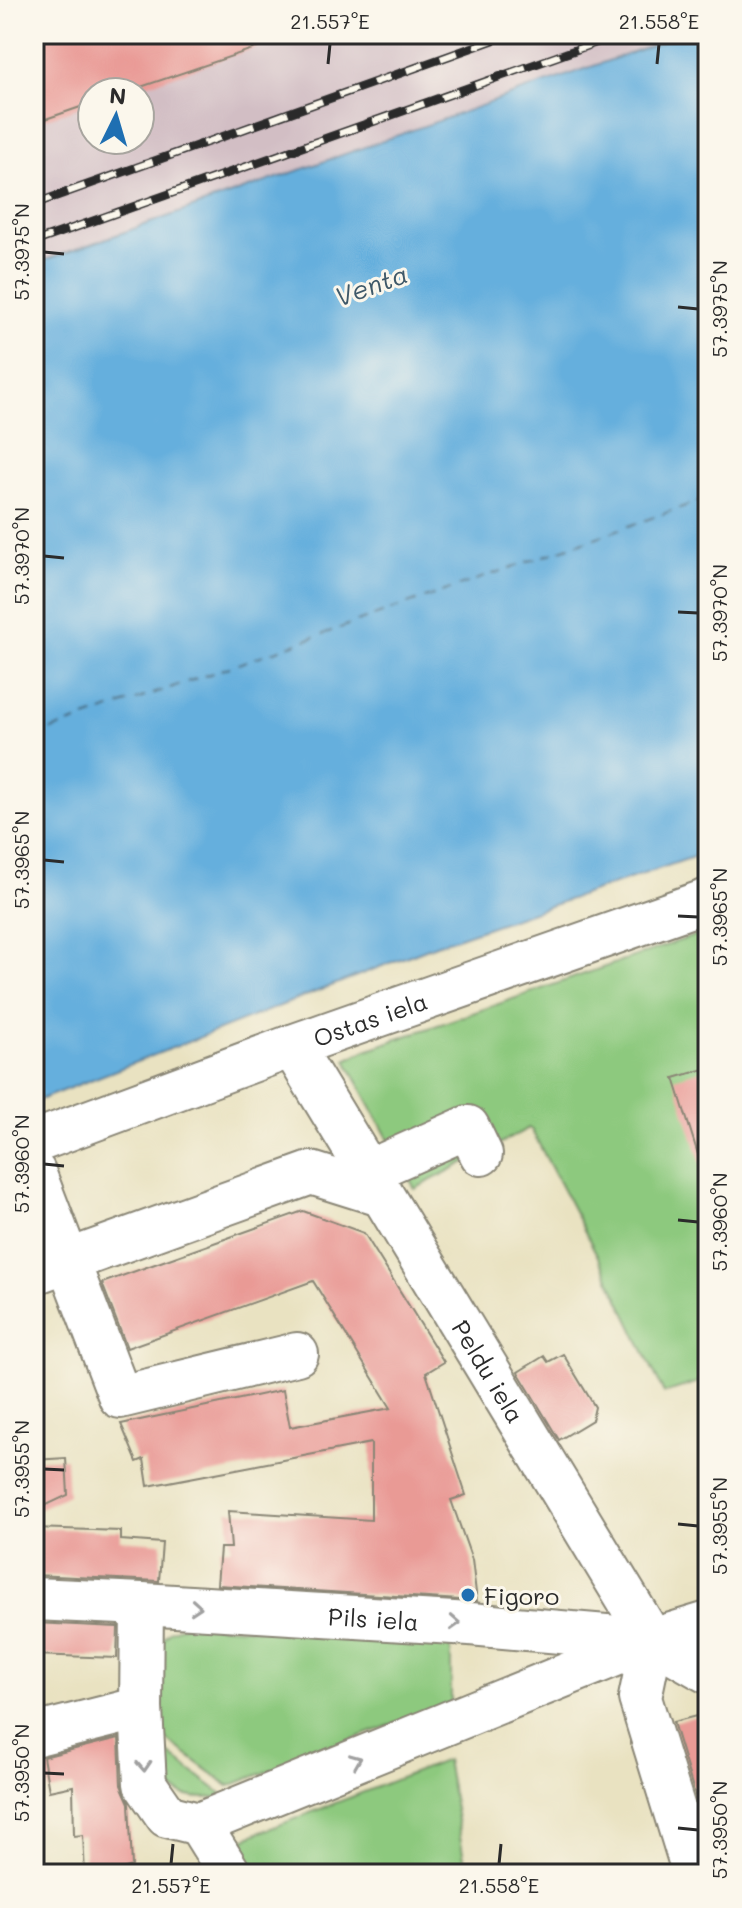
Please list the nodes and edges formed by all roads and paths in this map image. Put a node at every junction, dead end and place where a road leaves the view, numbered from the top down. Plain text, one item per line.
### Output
1 (708, 900) edge
2 (292, 1046) junction
3 (34, 1142) edge
4 (481, 1154) dead end
5 (34, 1172) edge
6 (374, 1184) junction
7 (51, 1267) edge
8 (297, 1354) dead end
9 (34, 1599) edge
10 (142, 1604) junction
11 (708, 1623) edge
12 (652, 1640) junction
13 (708, 1672) edge
14 (141, 1708) junction
15 (34, 1735) edge
16 (199, 1824) junction
17 (230, 1874) edge
18 (694, 1874) edge

1 - 2 street, Ostas iela
2 - 3 street, Ostas iela
2 - 6 street, Peldu iela
4 - 6 street
5 - 7 street
6 - 7 street
6 - 12 street, Peldu iela
7 - 8 street
9 - 10 street, Pils iela
10 -> 12 street, Pils iela
10 - 14 street
11 - 12 street, Pils iela
12 - 13 street, Peldu iela
16 -> 12 street
12 - 18 street
14 - 15 street
14 -> 16 street
16 - 17 street

